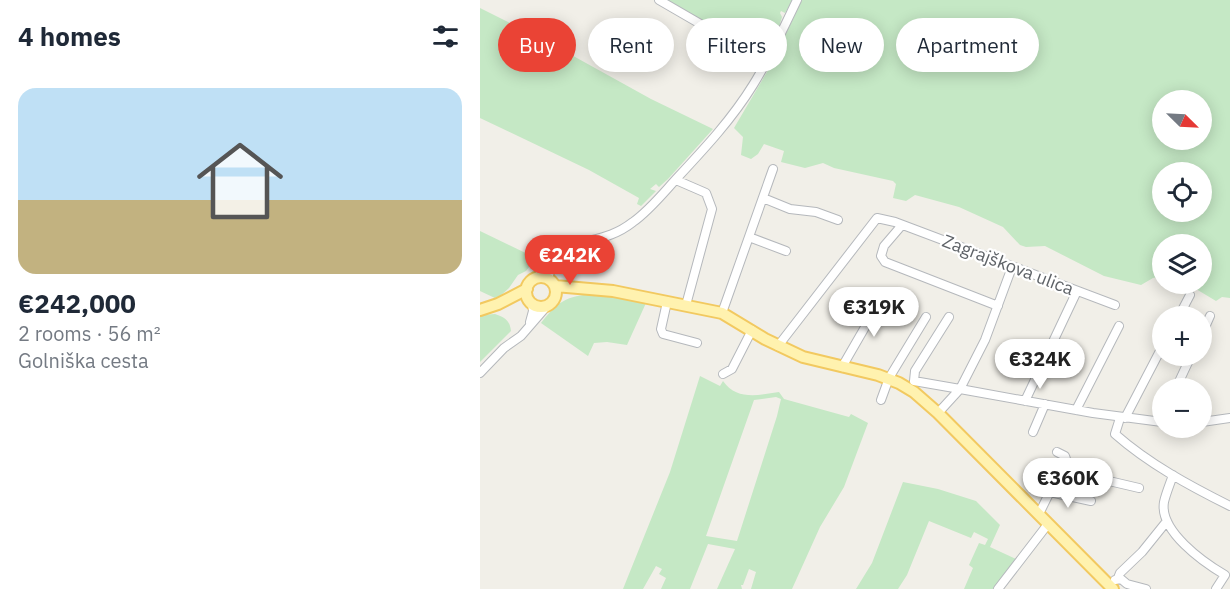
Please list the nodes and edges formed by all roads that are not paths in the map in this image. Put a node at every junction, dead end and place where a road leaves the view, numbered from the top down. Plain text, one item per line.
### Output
1 (659, 0) edge
2 (797, 0) edge
3 (690, 18) edge
4 (787, 20) edge
5 (760, 72) edge
6 (773, 169) dead end
7 (676, 180) junction
8 (763, 198) junction
9 (838, 220) dead end
10 (902, 225) junction
11 (749, 237) junction
12 (786, 251) dead end
13 (1012, 267) junction
14 (549, 284) junction
15 (1077, 291) junction
16 (1190, 295) dead end
17 (883, 296) dead end
18 (529, 298) junction
19 (667, 302) junction
20 (686, 305) junction
21 (1115, 305) dead end
22 (547, 306) junction
23 (998, 306) junction
24 (1184, 306) edge
25 (480, 310) edge
26 (722, 313) junction
27 (926, 317) dead end
28 (949, 317) dead end
29 (1119, 326) dead end
30 (527, 329) junction
31 (752, 330) junction
32 (697, 343) dead end
33 (778, 346) junction
34 (1152, 365) edge
35 (842, 367) junction
36 (480, 373) edge
37 (723, 374) dead end
38 (889, 378) junction
39 (960, 389) junction
40 (880, 400) dead end
41 (1025, 401) junction
42 (1046, 404) junction
43 (1076, 410) junction
44 (938, 413) junction
45 (1122, 418) junction
46 (1230, 418) edge
47 (1152, 420) edge
48 (1212, 421) edge
49 (1033, 432) dead end
50 (1057, 452) dead end
51 (1062, 470) junction
52 (1173, 475) junction
53 (1139, 488) dead end
54 (1050, 492) junction
55 (1091, 501) dead end
56 (1230, 506) edge
57 (1039, 514) junction
58 (1167, 521) junction
59 (1048, 524) junction
60 (1113, 584) edge
61 (998, 589) edge
62 (1146, 589) edge
63 (1216, 589) edge

1 - 3 street
2 - 4 street
5 - 7 street
6 - 8 street
7 - 14 street
7 - 20 street
8 - 9 street
8 - 11 street
10 - 13 street, Zagrajškova ulica
10 - 23 street
10 - 33 street, Zagrajškova ulica
11 - 12 street
11 - 26 street
13 - 15 street, Zagrajškova ulica
13 - 23 street
14 - 18 main road
14 - 19 main road
14 - 22 main road
15 - 21 street, Zagrajškova ulica
15 - 41 street
16 - 24 street
17 - 35 street
18 - 22 main road
18 - 25 main road
18 - 30 street
19 - 20 main road
19 - 32 street
20 - 26 main road
22 - 30 street
23 - 39 street
26 - 31 main road
27 - 38 street
28 - 39 street
29 - 43 street
30 - 36 street
31 - 33 main road
31 - 37 street
33 - 35 main road
34 - 45 street
35 - 38 main road
38 - 40 street
38 - 44 main road
39 - 41 street
39 - 44 street
41 - 42 street
42 - 43 street
42 - 49 street
43 - 45 street
44 - 57 main road
45 - 47 street
45 - 52 street
46 - 48 street
50 - 51 street
51 - 53 street
51 - 54 street
52 - 56 street
52 - 58 street
54 - 55 street
54 - 57 street
57 - 59 main road
58 - 60 street
58 - 63 street
59 - 60 main road
59 - 61 street
60 - 62 street

